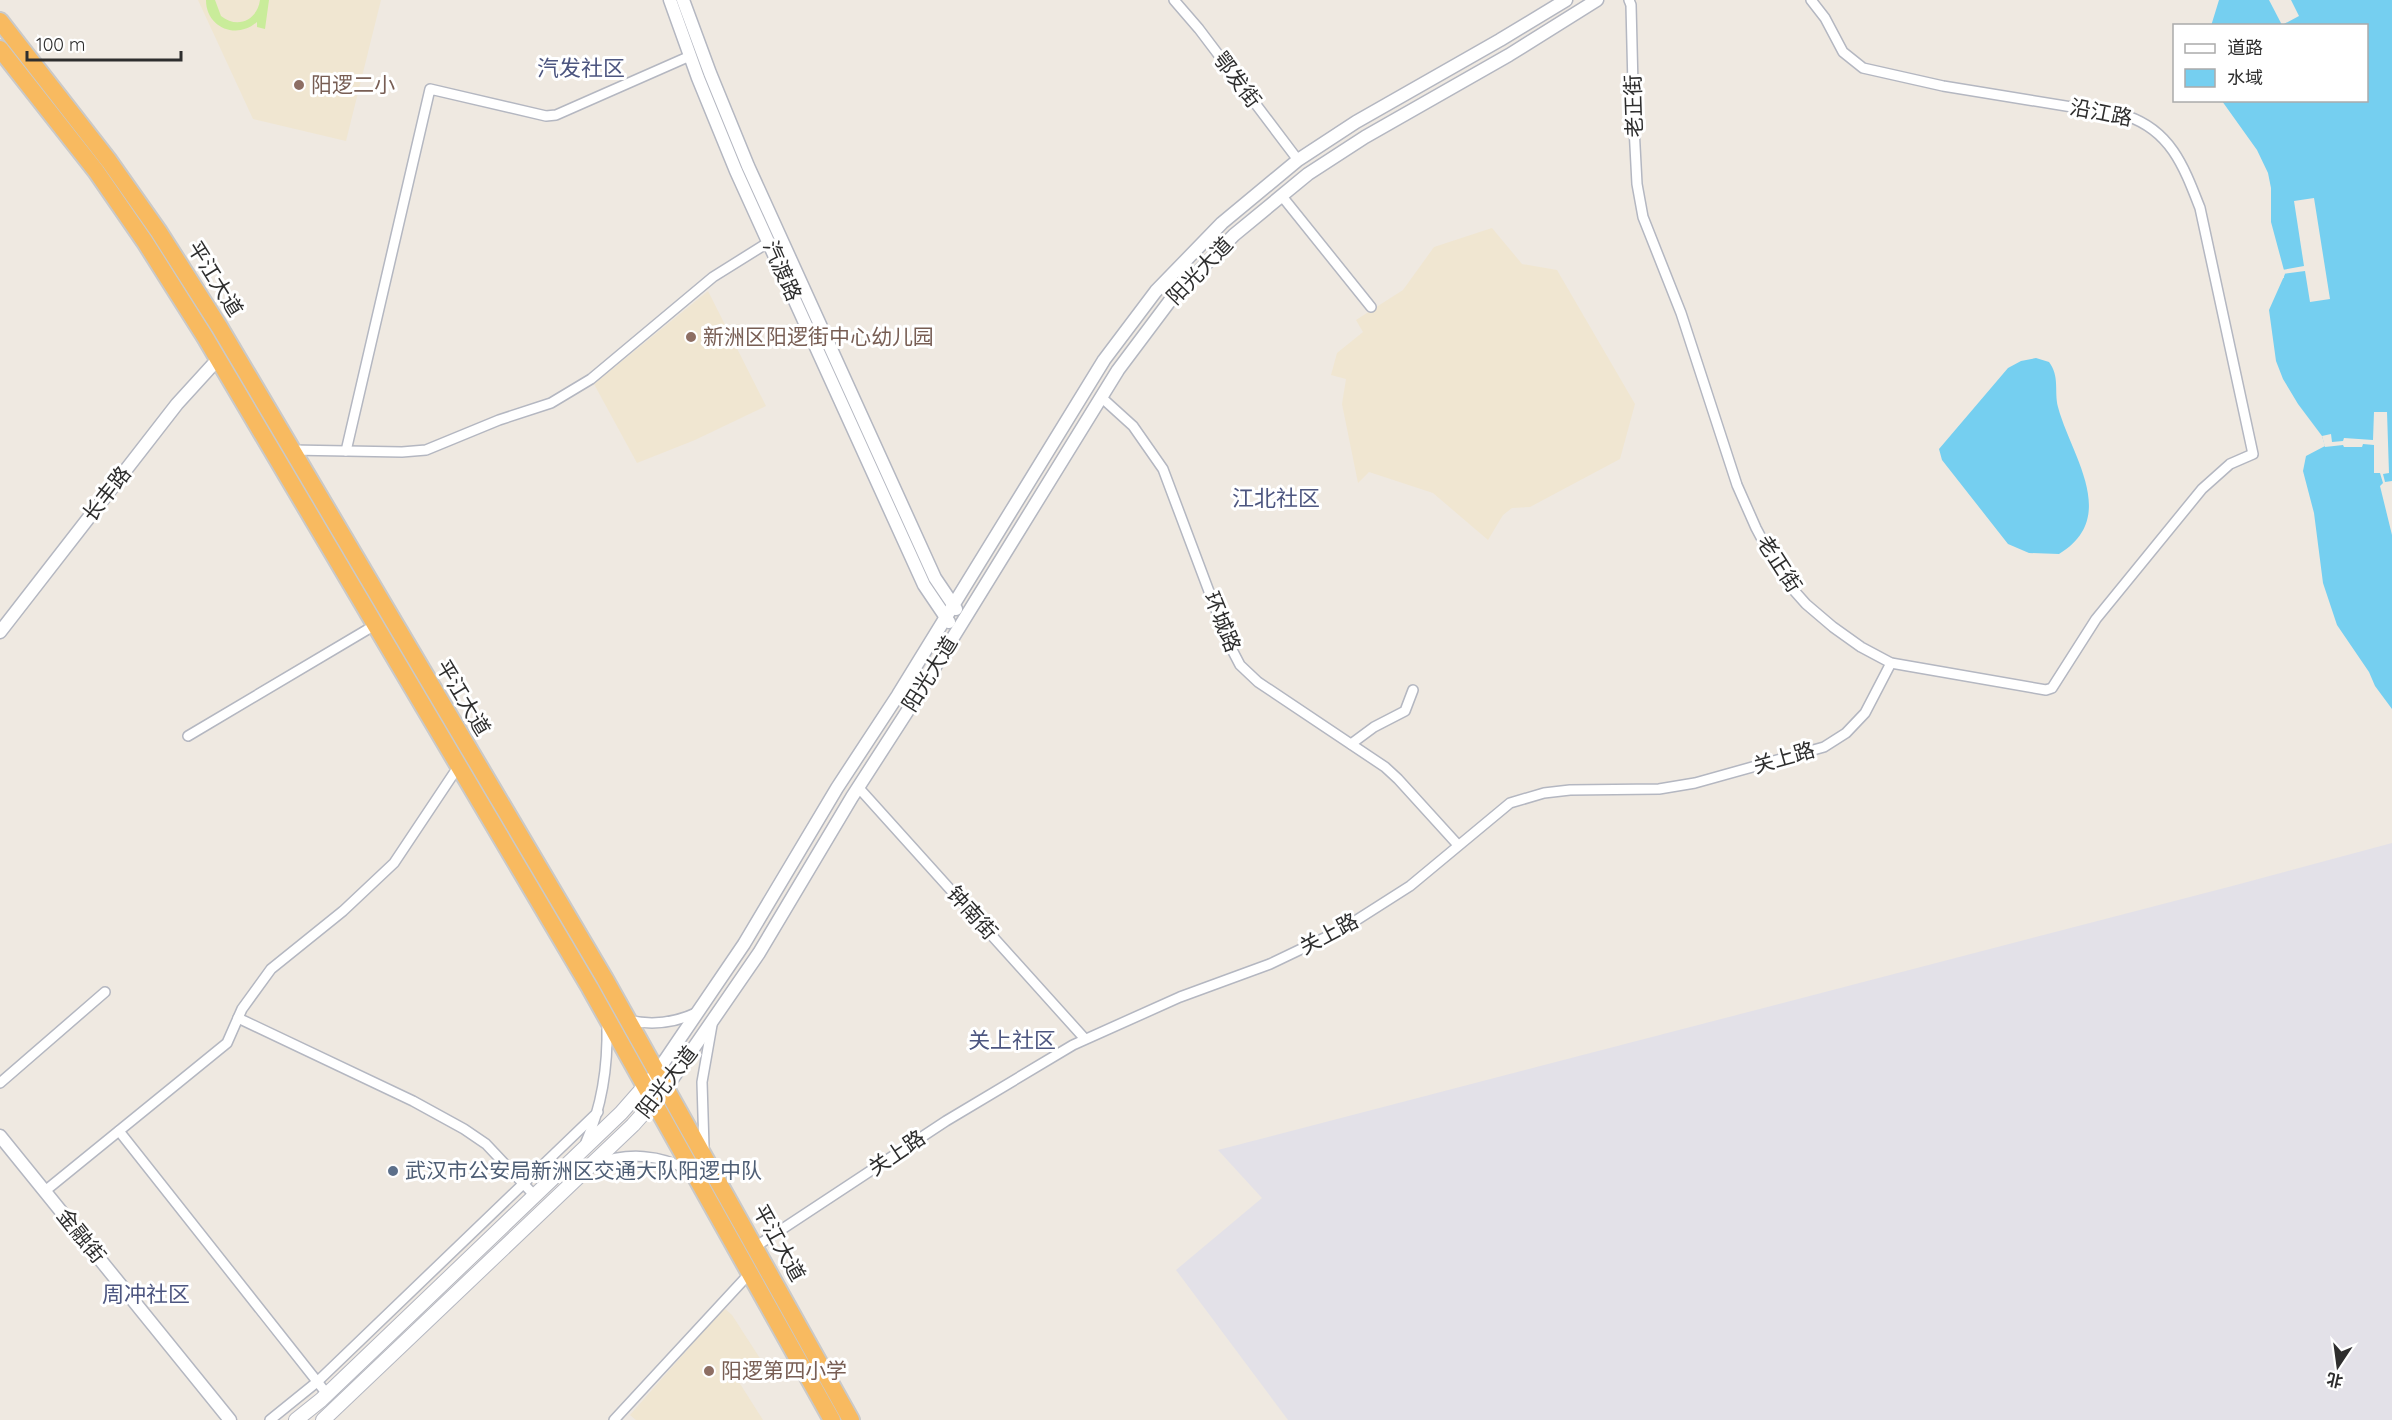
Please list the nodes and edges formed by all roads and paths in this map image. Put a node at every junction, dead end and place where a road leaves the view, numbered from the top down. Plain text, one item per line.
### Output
1 (670, 0) edge
2 (683, 0) edge
3 (1174, 0) edge
4 (1566, 0) edge
5 (1596, 0) edge
6 (1629, 0) edge
7 (1811, 0) edge
8 (0, 21) edge
9 (0, 49) edge
10 (690, 56) junction
11 (1298, 160) junction
12 (1281, 195) junction
13 (769, 242) junction
14 (1371, 307) dead end
15 (218, 359) junction
16 (1101, 397) junction
17 (291, 450) junction
18 (346, 451) junction
19 (2253, 454) joint
20 (953, 605) junction
21 (945, 617) junction
22 (963, 620) junction
23 (2, 625) edge
24 (375, 626) junction
25 (956, 633) junction
26 (1891, 663) junction
27 (1413, 690) dead end
28 (188, 736) dead end
29 (1351, 744) junction
30 (458, 767) junction
31 (858, 787) junction
32 (1458, 845) junction
33 (105, 992) dead end
34 (698, 1012) junction
35 (238, 1018) junction
36 (607, 1019) junction
37 (627, 1020) junction
38 (712, 1021) junction
39 (1085, 1039) junction
40 (657, 1072) junction
41 (0, 1083) edge
42 (646, 1086) junction
43 (666, 1088) junction
44 (655, 1102) junction
45 (598, 1112) junction
46 (119, 1131) junction
47 (0, 1136) edge
48 (583, 1149) junction
49 (705, 1156) junction
50 (588, 1167) junction
51 (696, 1175) junction
52 (524, 1184) junction
53 (45, 1191) junction
54 (535, 1196) junction
55 (755, 1247) junction
56 (750, 1273) junction
57 (316, 1382) junction
58 (327, 1395) junction
59 (230, 1420) edge
60 (270, 1420) edge
61 (296, 1420) edge
62 (323, 1420) edge
63 (614, 1420) edge
64 (832, 1420) edge
65 (851, 1420) edge

1 - 10 street, 汽渡路
2 - 20 street, 汽渡路
3 - 11 street, 鄂发街
4 - 11 street, 阳光大道
5 - 12 street, 阳光大道
6 - 26 street, 老正街
7 - 19 street, 沿江路
8 - 17 highway, 平江大道
9 - 15 highway, 平江大道
10 - 13 street, 汽渡路
10 - 18 street
11 - 20 street, 阳光大道
12 - 14 street
12 - 16 street, 阳光大道
13 - 18 street
13 - 21 street, 汽渡路
15 - 23 street, 长丰路
15 - 24 highway, 平江大道
16 - 22 street, 阳光大道
16 - 29 street, 环城路
17 - 18 street
17 - 37 highway, 平江大道
19 - 26 street, 老正街
20 - 21 street, 阳光大道
20 - 22 street, 汽渡路
21 - 25 street, 汽渡路
21 - 34 street, 阳光大道
22 - 25 street, 阳光大道
24 - 28 street
24 - 30 highway, 平江大道
25 - 31 street, 阳光大道
26 - 32 street, 关上路
27 - 29 street
29 - 32 street, 环城路
30 - 35 street
30 - 36 highway, 平江大道
31 - 38 street, 阳光大道
31 - 39 street, 钟南街
32 - 39 street, 关上路
33 - 41 street
34 - 37 street
34 - 40 street, 阳光大道
35 - 46 street
35 - 52 street
36 - 42 highway, 平江大道
36 - 45 street
37 - 40 highway, 平江大道
38 - 43 street, 阳光大道
38 - 49 street
39 - 55 street, 关上路
40 - 42 main road, 阳光大道
40 - 43 highway, 平江大道
42 - 44 highway, 平江大道
42 - 48 main road, 阳光大道
43 - 44 main road, 阳光大道
43 - 49 highway, 平江大道
44 - 50 main road, 阳光大道
44 - 51 highway, 平江大道
45 - 48 street
45 - 52 street
46 - 53 street
46 - 57 street
47 - 53 street, 金融街
48 - 54 main road, 阳光大道
49 - 55 highway, 平江大道
50 - 51 street
50 - 62 main road, 阳光大道
51 - 56 highway, 平江大道
52 - 54 street
52 - 57 street
53 - 59 street, 金融街
54 - 58 main road, 阳光大道
55 - 65 highway, 平江大道
56 - 63 street
56 - 64 highway, 平江大道
57 - 58 street
57 - 60 street
58 - 61 main road, 阳光大道

